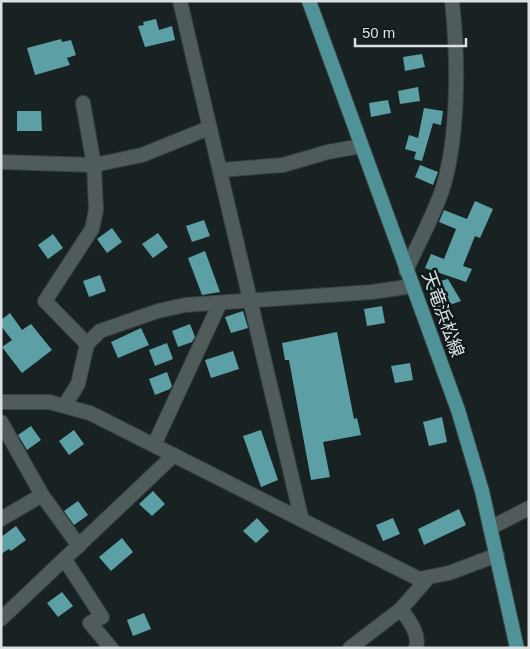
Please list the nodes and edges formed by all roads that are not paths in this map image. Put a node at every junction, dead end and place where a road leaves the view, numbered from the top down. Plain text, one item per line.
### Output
1 (180, 1) edge
2 (309, 1) edge
3 (452, 1) edge
4 (82, 103) dead end
5 (209, 128) junction
6 (361, 146) junction
7 (1, 162) edge
8 (94, 165) junction
9 (221, 170) junction
10 (406, 271) junction
11 (412, 286) junction
12 (252, 301) junction
13 (220, 303) junction
14 (87, 344) junction
15 (1, 402) edge
16 (65, 405) junction
17 (1, 422) edge
18 (154, 445) junction
19 (174, 455) junction
20 (42, 495) junction
21 (529, 508) edge
22 (301, 517) junction
23 (1, 519) edge
24 (490, 528) junction
25 (79, 546) junction
26 (497, 555) junction
27 (65, 560) junction
28 (428, 578) junction
29 (401, 609) junction
30 (1, 619) edge
31 (111, 648) edge
32 (350, 648) edge
33 (416, 648) edge
34 (517, 648) edge

1 - 5 street
2 - 6 main road, 天竜浜松線
3 - 10 street
4 - 8 street
5 - 8 street
5 - 9 street
6 - 9 street
6 - 10 main road, 天竜浜松線
7 - 8 street
8 - 14 street
9 - 12 street
10 - 11 main road, 天竜浜松線
11 - 12 street
11 - 24 main road, 天竜浜松線
12 - 13 street
12 - 22 street
13 - 14 street
13 - 18 street
14 - 16 street
15 - 16 street
16 - 18 street
17 - 20 street
18 - 19 street
19 - 22 street
19 - 25 street
20 - 23 street
20 - 25 street
21 - 24 street
22 - 28 street
24 - 26 main road, 天竜浜松線
25 - 27 street
26 - 28 street
26 - 34 main road, 天竜浜松線
27 - 30 street
27 - 31 street
28 - 29 street
29 - 32 street
29 - 33 street

